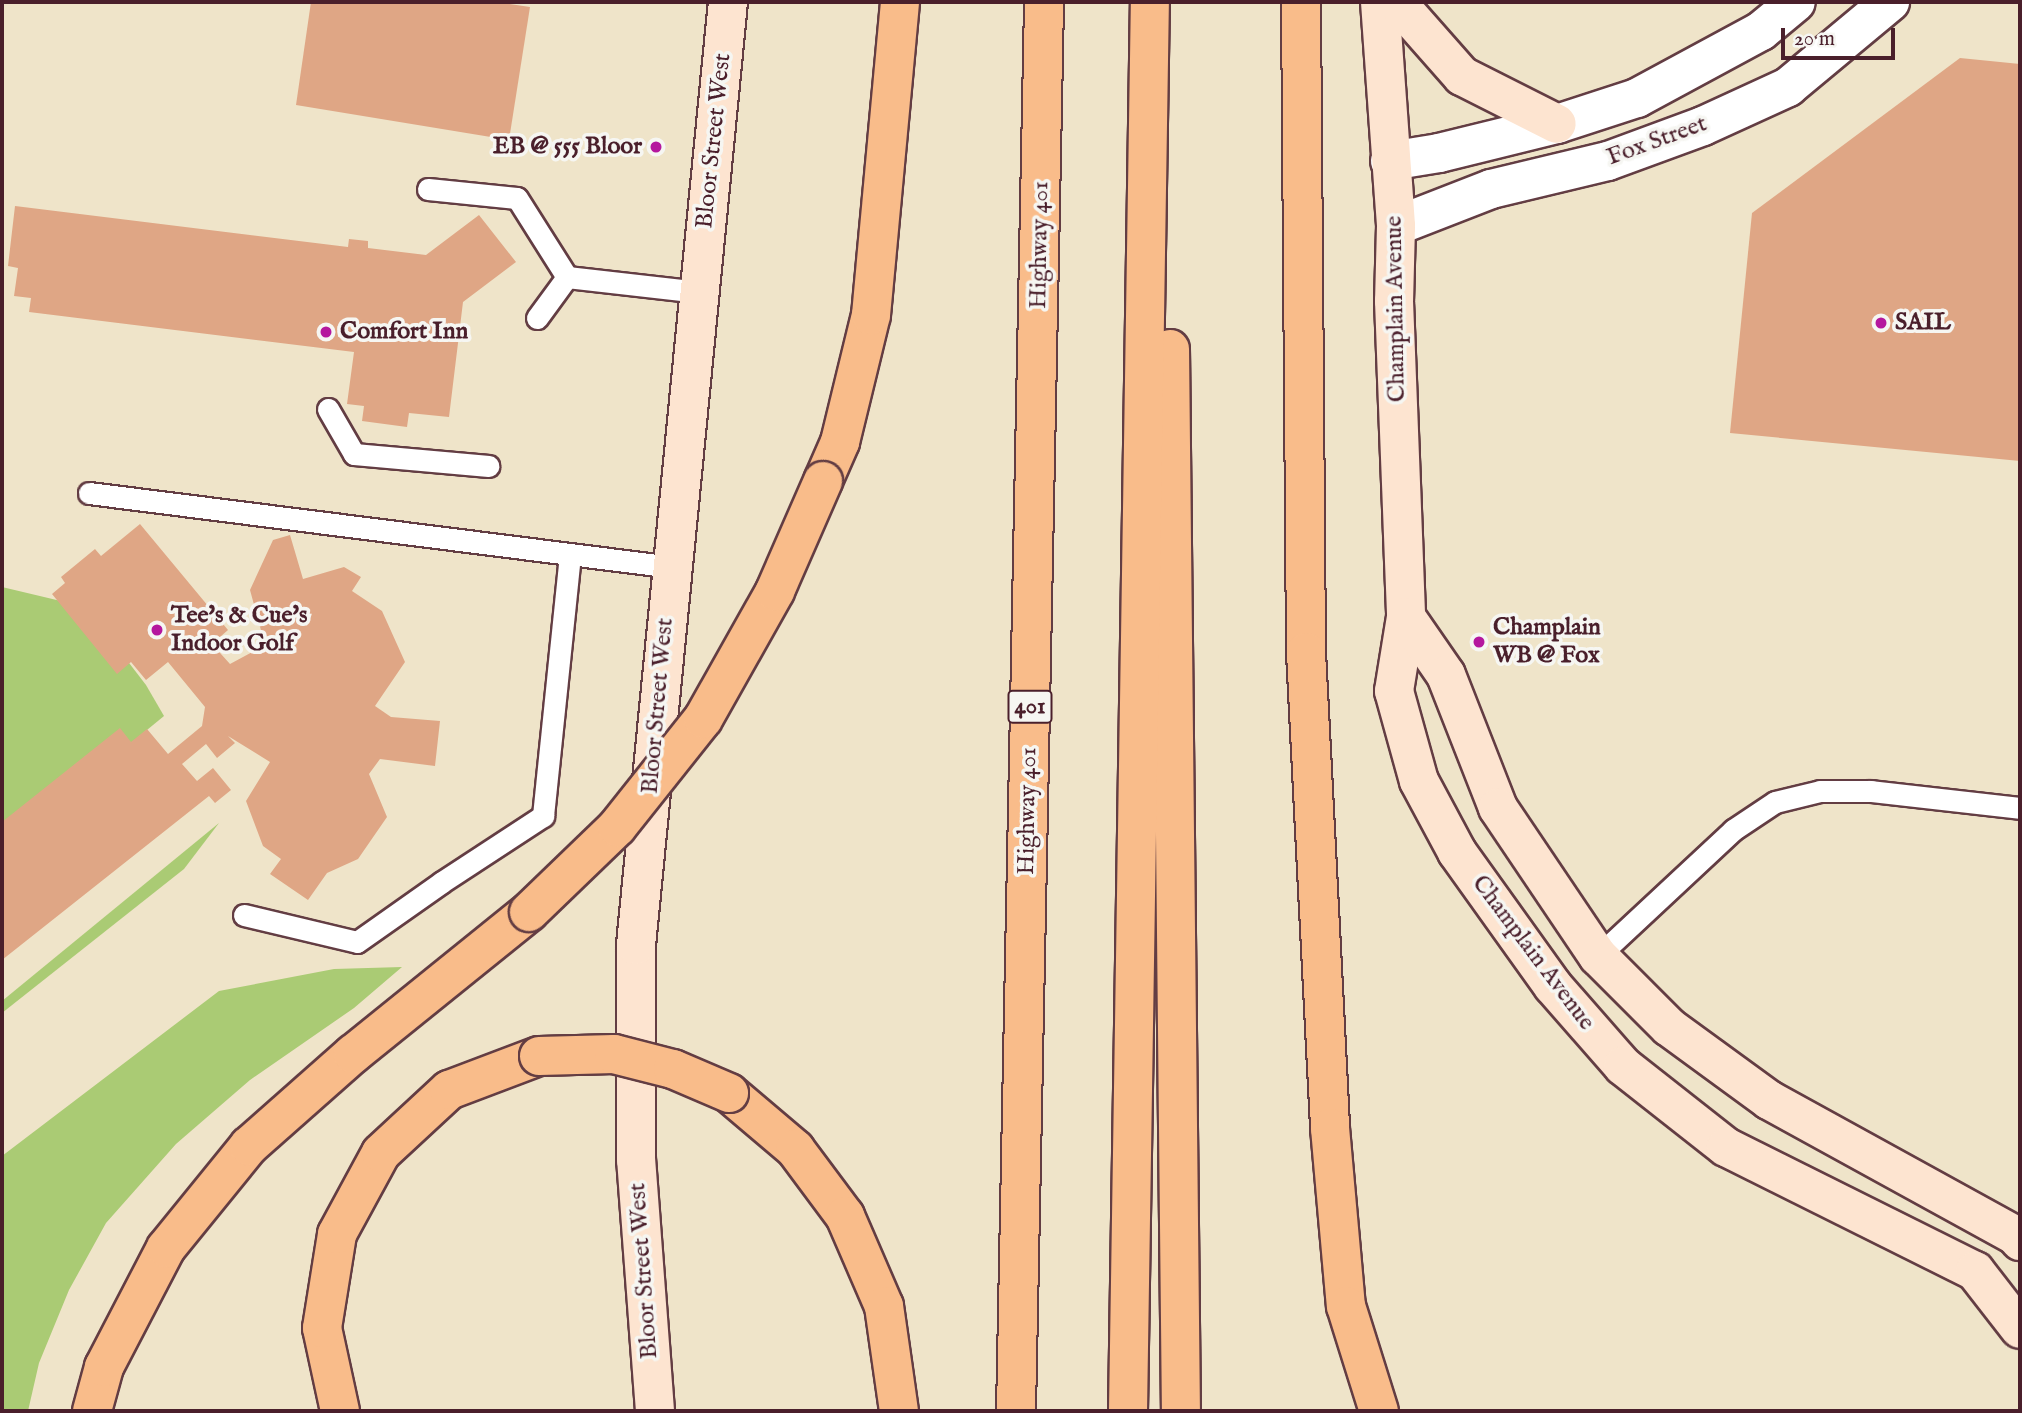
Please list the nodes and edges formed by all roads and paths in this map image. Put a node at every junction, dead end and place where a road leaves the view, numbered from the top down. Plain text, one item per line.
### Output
1 (728, 2) edge
2 (900, 2) edge
3 (1044, 2) edge
4 (1150, 2) edge
5 (1171, 2) edge
6 (1301, 2) edge
7 (1380, 2) edge
8 (1401, 2) edge
9 (1796, 2) edge
10 (1891, 2) edge
11 (1558, 124) junction
12 (1390, 161) junction
13 (428, 189) dead end
14 (1396, 226) junction
15 (567, 277) junction
16 (699, 292) junction
17 (537, 318) dead end
18 (328, 409) dead end
19 (488, 466) dead end
20 (89, 493) dead end
21 (570, 554) junction
22 (672, 567) junction
23 (1406, 617) junction
24 (2020, 808) edge
25 (244, 915) dead end
26 (1598, 956) junction
27 (2020, 1241) edge
28 (2020, 1329) edge
29 (92, 1411) edge
30 (340, 1411) edge
31 (655, 1411) edge
32 (899, 1411) edge
33 (1016, 1411) edge
34 (1128, 1411) edge
35 (1181, 1411) edge
36 (1379, 1411) edge

1 - 16 main road, Bloor Street West
2 - 29 highway, bridge
3 - 33 highway, Highway 401 / 401
4 - 34 highway
5 - 35 highway
6 - 36 highway
7 - 12 main road, Champlain Avenue
8 - 11 main road
9 - 11 street, Fox Street
10 - 14 street, Fox Street
11 - 12 street, Fox Street
12 - 14 main road, Champlain Avenue
13 - 15 lane
14 - 23 main road, Champlain Avenue
15 - 16 lane
15 - 17 lane
16 - 22 main road, Bloor Street West
18 - 19 lane
20 - 21 lane
21 - 22 lane
21 - 25 lane
22 - 31 main road, Bloor Street West
23 - 26 main road, Champlain Avenue
23 - 28 main road, Champlain Avenue
24 - 26 lane
26 - 27 main road, Champlain Avenue
30 - 32 highway, bridge

